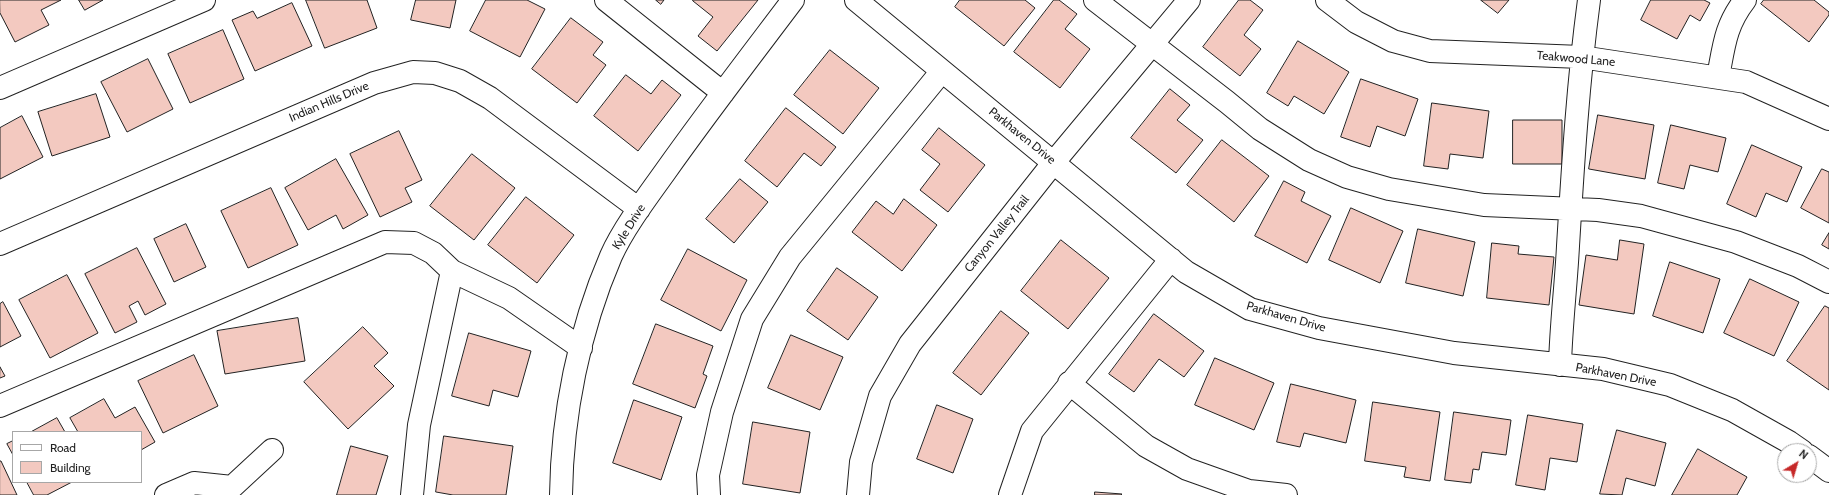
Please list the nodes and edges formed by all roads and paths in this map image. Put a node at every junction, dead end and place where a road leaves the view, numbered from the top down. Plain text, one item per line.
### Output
1 (204, 0) edge
2 (606, 0) edge
3 (793, 0) edge
4 (856, 0) edge
5 (1096, 0) edge
6 (1189, 0) edge
7 (1327, 0) edge
8 (1589, 0) edge
9 (1745, 0) edge
10 (1152, 44) junction
11 (1581, 57) junction
12 (942, 71) junction
13 (1718, 77) junction
14 (0, 88) edge
15 (723, 92) junction
16 (1829, 119) edge
17 (1054, 162) junction
18 (1570, 208) junction
19 (639, 209) junction
20 (0, 244) edge
21 (1171, 259) junction
22 (452, 270) junction
23 (1829, 282) edge
24 (581, 348) junction
25 (1560, 365) junction
26 (1069, 383) junction
27 (0, 406) edge
28 (1790, 443) edge
29 (272, 450) dead end
30 (1817, 462) edge
31 (1829, 471) edge
32 (233, 491) edge
33 (166, 495) edge
34 (412, 495) edge
35 (560, 495) edge
36 (708, 495) edge
37 (858, 495) edge
38 (1010, 495) edge
39 (1286, 495) edge

1 - 14 street
2 - 15 street
3 - 15 street, Kyle Drive
4 - 12 street, Parkhaven Drive
5 - 10 street
6 - 10 street, Canyon Valley Trail
7 - 11 street, Teakwood Lane
8 - 11 street
9 - 13 street
10 - 17 street, Canyon Valley Trail
10 - 18 street
11 - 13 street, Teakwood Lane
11 - 18 street
12 - 17 street, Parkhaven Drive
12 - 36 street
13 - 16 street, Teakwood Lane
15 - 19 street, Kyle Drive
17 - 21 street, Parkhaven Drive
17 - 37 street, Canyon Valley Trail
18 - 23 street
18 - 25 street
19 - 20 street, Indian Hills Drive
19 - 24 street, Kyle Drive
21 - 25 street, Parkhaven Drive
21 - 26 street
22 - 24 street
22 - 27 street
22 - 34 street
24 - 35 street, Kyle Drive
25 - 28 street, Parkhaven Drive
26 - 38 street
26 - 39 street
29 - 32 street
30 - 31 street
32 - 33 street

